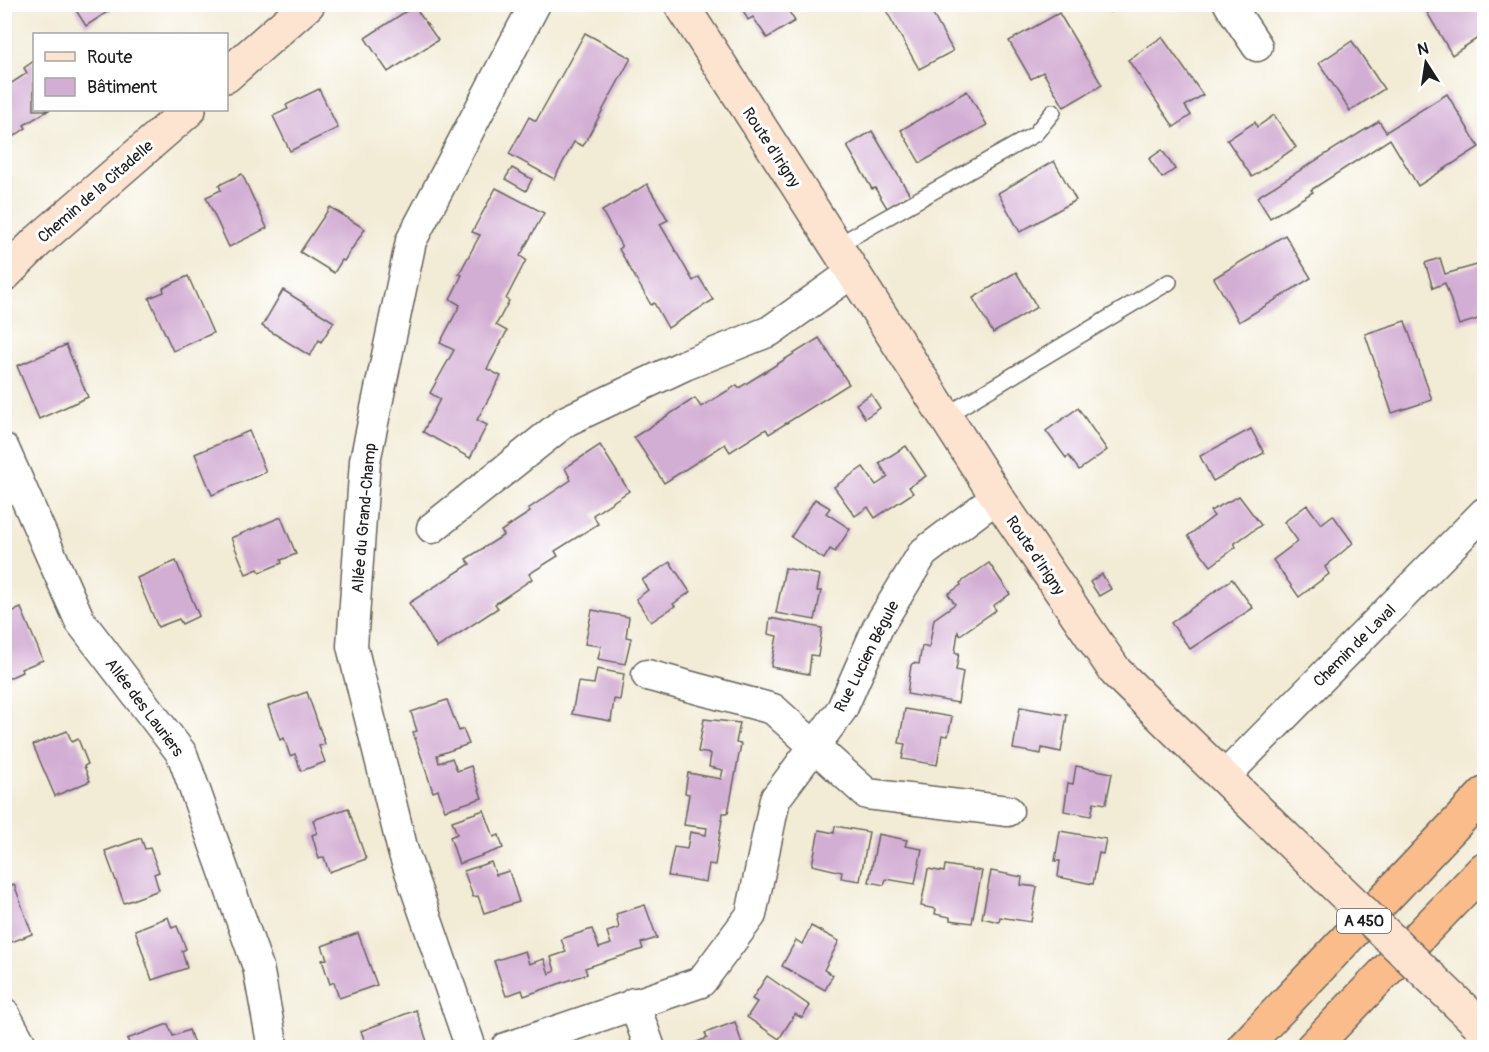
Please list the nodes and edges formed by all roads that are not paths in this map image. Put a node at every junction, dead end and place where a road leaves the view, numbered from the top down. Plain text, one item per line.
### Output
1 (308, 4) edge
2 (535, 4) edge
3 (681, 4) edge
4 (1229, 4) edge
5 (1257, 46) dead end
6 (228, 74) edge
7 (188, 111) edge
8 (1053, 112) dead end
9 (844, 259) junction
10 (4, 275) edge
11 (1169, 282) dead end
12 (945, 416) junction
13 (4, 449) edge
14 (997, 497) junction
15 (1485, 513) edge
16 (432, 528) dead end
17 (647, 675) dead end
18 (816, 746) junction
19 (1224, 777) junction
20 (1485, 794) edge
21 (1008, 811) dead end
22 (1485, 869) edge
23 (634, 1003) junction
24 (4, 1013) edge
25 (1481, 1026) edge
26 (23, 1047) edge
27 (273, 1047) edge
28 (471, 1047) edge
29 (506, 1047) edge
30 (650, 1047) edge
31 (1243, 1047) edge
32 (1312, 1047) edge

1 - 6 street
2 - 28 street, Allée du Grand-Champ
3 - 9 street, Route d'Irigny
4 - 5 street
7 - 10 street, Chemin de la Citadelle
8 - 9 lane
9 - 12 street, Route d'Irigny
9 - 16 street
11 - 12 lane
12 - 14 street, Route d'Irigny
13 - 27 street, Allée des Lauriers
14 - 18 street, Rue Lucien Bégule
14 - 19 street, Route d'Irigny
15 - 19 street, Chemin de Laval
17 - 18 street
18 - 21 street
18 - 23 street, Rue Lucien Bégule
19 - 25 street, Route d'Irigny, bridge
20 - 31 highway, A 450
22 - 32 highway, A 450
23 - 29 street, Rue Lucien Bégule
23 - 30 street
24 - 26 street

